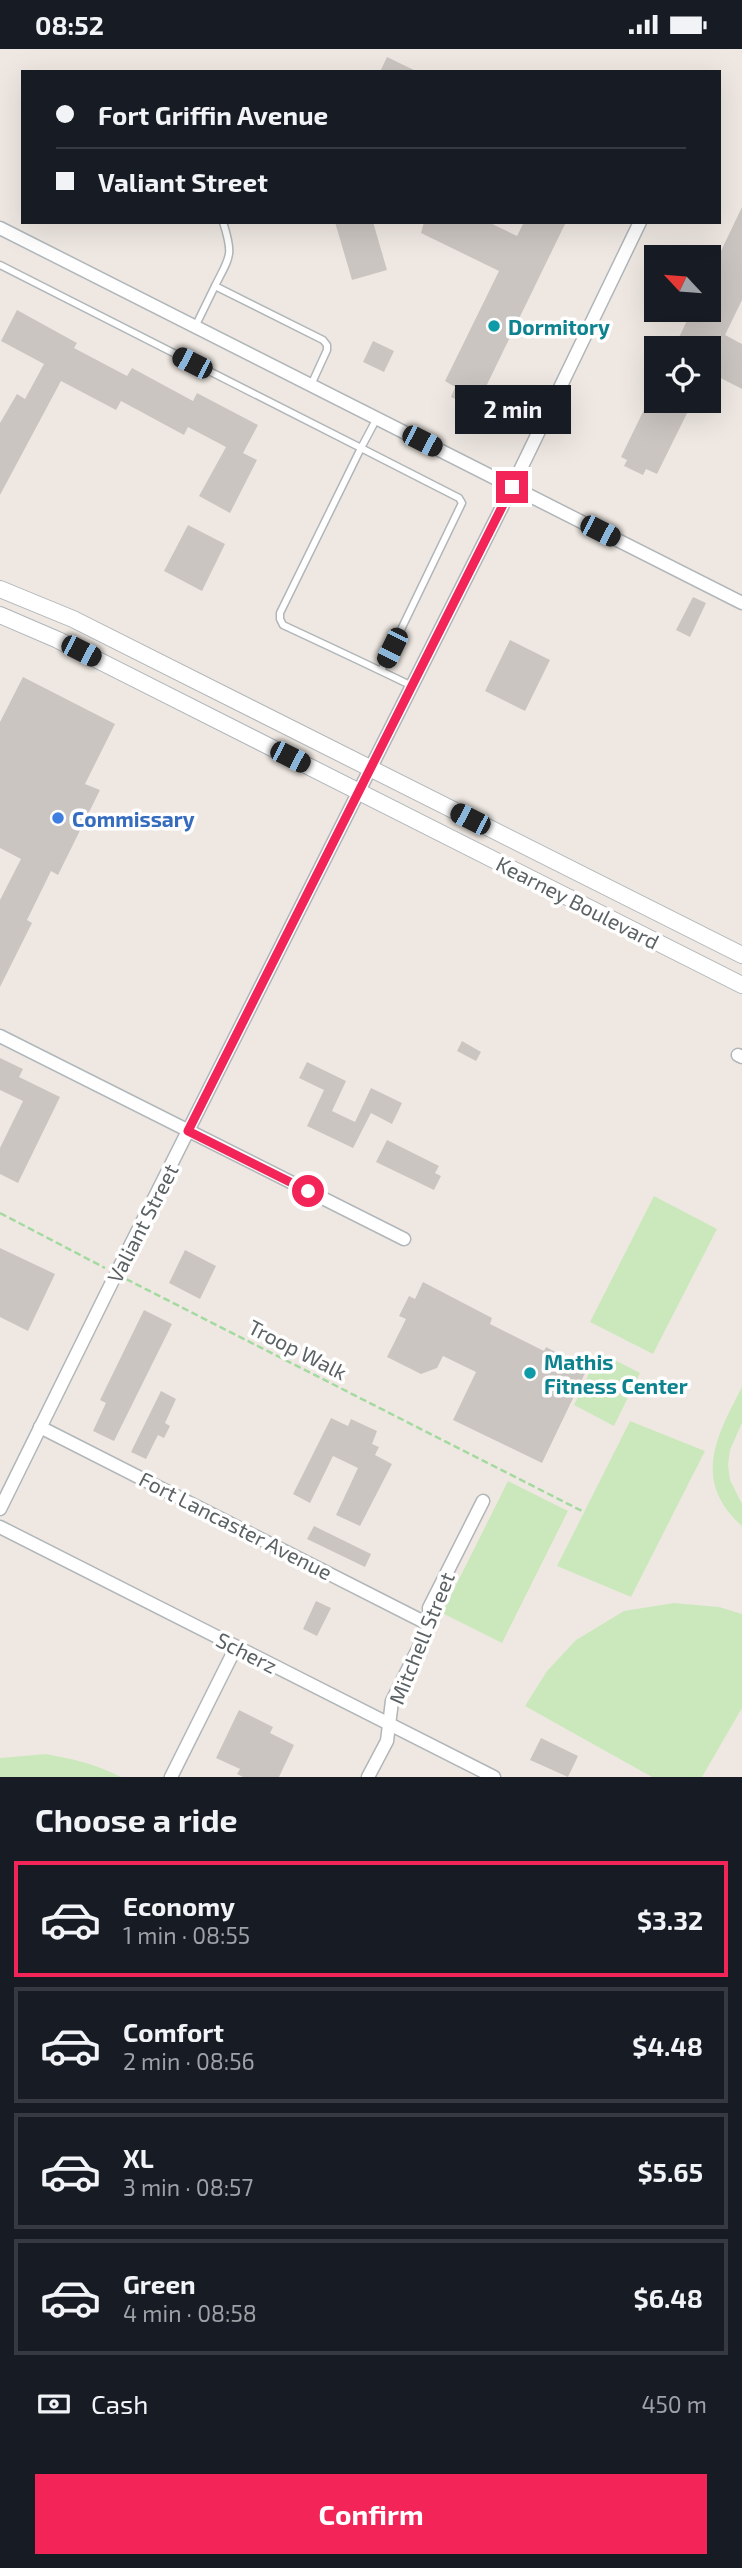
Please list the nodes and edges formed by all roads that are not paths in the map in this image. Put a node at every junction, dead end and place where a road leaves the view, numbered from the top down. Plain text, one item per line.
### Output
1 (224, 224) edge
2 (639, 224) edge
3 (1, 230) edge
4 (0, 265) edge
5 (215, 286) junction
6 (195, 327) junction
7 (311, 385) junction
8 (377, 418) junction
9 (361, 448) junction
10 (512, 487) junction
11 (0, 589) edge
12 (742, 603) edge
13 (0, 615) edge
14 (381, 671) junction
15 (412, 686) junction
16 (370, 769) junction
17 (359, 792) junction
18 (742, 955) edge
19 (742, 985) edge
20 (0, 1036) edge
21 (188, 1131) junction
22 (404, 1240) dead end
23 (40, 1427) junction
24 (483, 1501) dead end
25 (0, 1509) edge
26 (0, 1527) edge
27 (430, 1625) junction
28 (236, 1647) junction
29 (389, 1724) junction
30 (171, 1777) edge
31 (369, 1777) edge
32 (494, 1777) edge

1 - 5 lane
2 - 10 street, Valiant Street
3 - 6 street
4 - 9 lane
5 - 6 lane
5 - 7 lane
6 - 7 street
7 - 8 street
8 - 9 lane
8 - 10 street
9 - 14 lane
9 - 14 lane
10 - 12 street
10 - 15 street, Valiant Street
11 - 16 street, Kearney Boulevard
13 - 17 street, Kearney Boulevard
14 - 15 lane
15 - 16 street, Valiant Street
16 - 17 street, Valiant Street
16 - 18 street, Kearney Boulevard
17 - 19 street, Kearney Boulevard
17 - 21 street, Valiant Street
20 - 21 street
21 - 22 street
21 - 23 street, Valiant Street
23 - 25 street, Valiant Street
23 - 27 street, Fort Lancaster Avenue
24 - 27 street, Mitchell Street
26 - 28 street, Scherz
27 - 29 street, Mitchell Street
28 - 29 street, Scherz
28 - 30 street
29 - 31 street, Mitchell Street
29 - 32 street, Scherz

